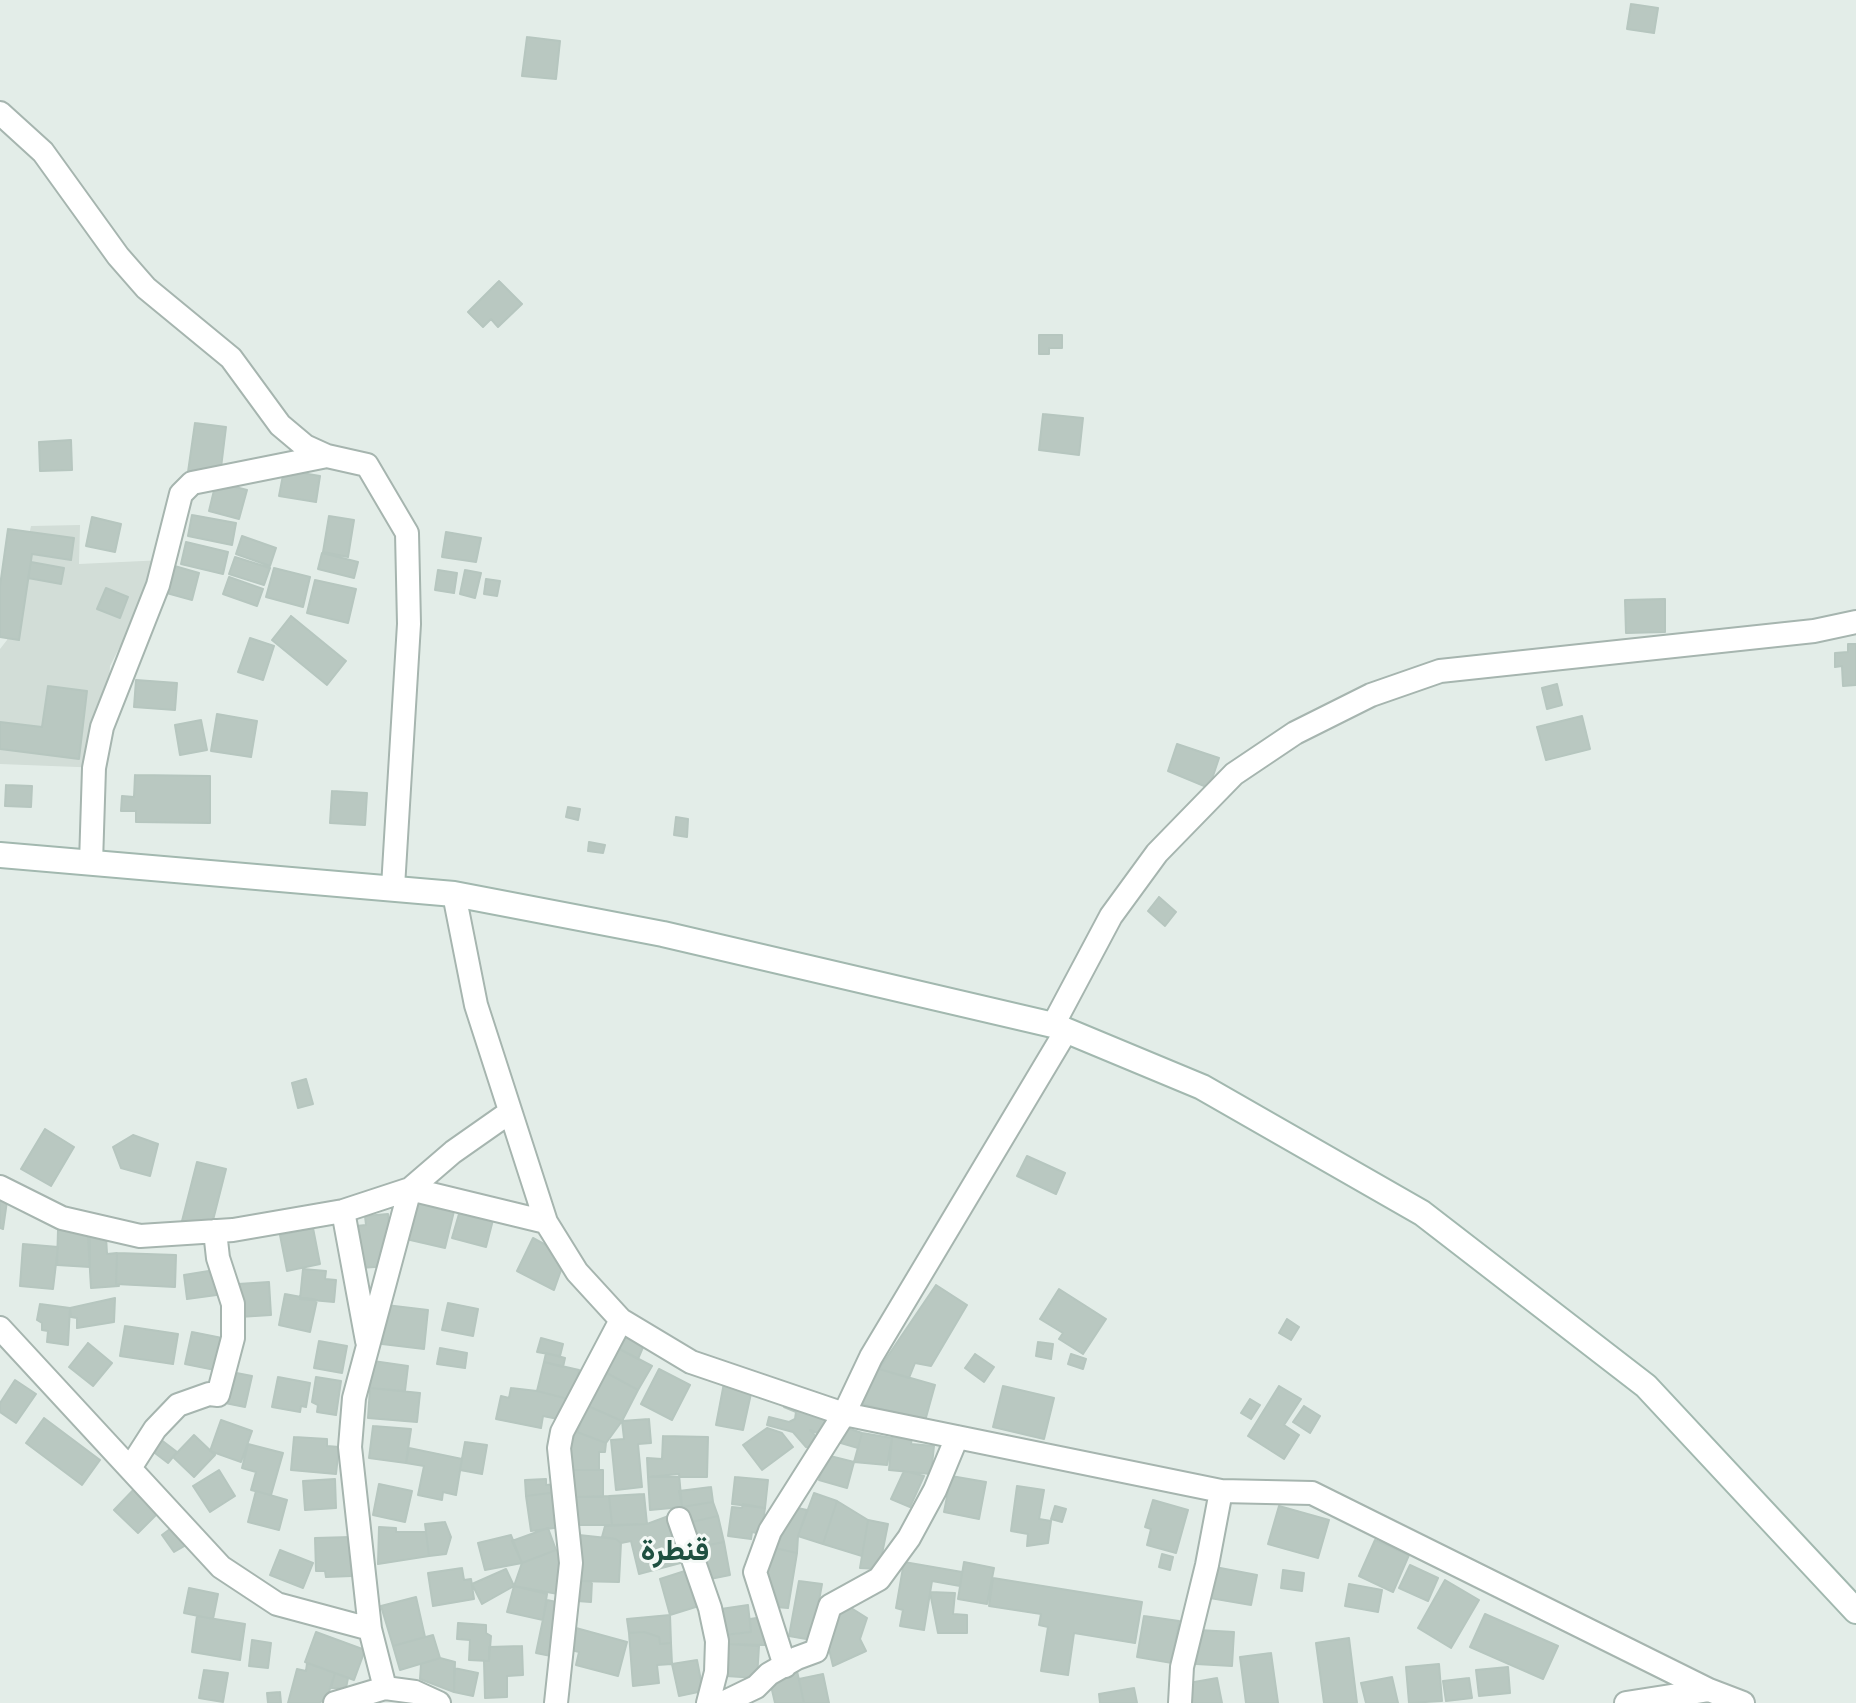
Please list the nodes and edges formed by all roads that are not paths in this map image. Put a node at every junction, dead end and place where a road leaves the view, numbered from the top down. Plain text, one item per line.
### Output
1 (0, 113) edge
2 (327, 456) junction
3 (1856, 622) edge
4 (0, 855) edge
5 (91, 863) junction
6 (393, 887) junction
7 (454, 894) junction
8 (1060, 1028) junction
9 (510, 1112) junction
10 (0, 1187) edge
11 (410, 1189) junction
12 (343, 1211) junction
13 (546, 1222) junction
14 (215, 1231) junction
15 (621, 1320) junction
16 (0, 1328) edge
17 (368, 1346) junction
18 (844, 1414) junction
19 (957, 1437) junction
20 (130, 1468) junction
21 (1221, 1491) junction
22 (679, 1519) dead end
23 (1856, 1611) edge
24 (370, 1629) junction
25 (785, 1666) junction
26 (385, 1688) junction
27 (1709, 1690) junction
28 (335, 1703) edge
29 (439, 1703) edge
30 (556, 1703) edge
31 (708, 1703) edge
32 (723, 1703) edge
33 (1180, 1703) edge
34 (1626, 1703) edge
35 (1743, 1703) edge

1 - 2 street
2 - 5 street
2 - 6 street
3 - 8 street
4 - 5 main road
5 - 6 main road
6 - 7 main road
7 - 8 main road
7 - 9 street
8 - 18 street
8 - 23 main road
9 - 11 street
9 - 13 street
10 - 14 street
11 - 12 street
11 - 13 street
11 - 17 street
12 - 14 street
12 - 17 street
13 - 15 street
14 - 20 street
15 - 18 street
15 - 30 street
16 - 20 street
17 - 24 street
18 - 19 street
18 - 25 street
19 - 21 street
19 - 25 street
20 - 24 street
21 - 27 street
21 - 33 street
22 - 31 street
24 - 26 street
25 - 32 street
26 - 28 street
26 - 29 street
27 - 34 street
27 - 35 street

